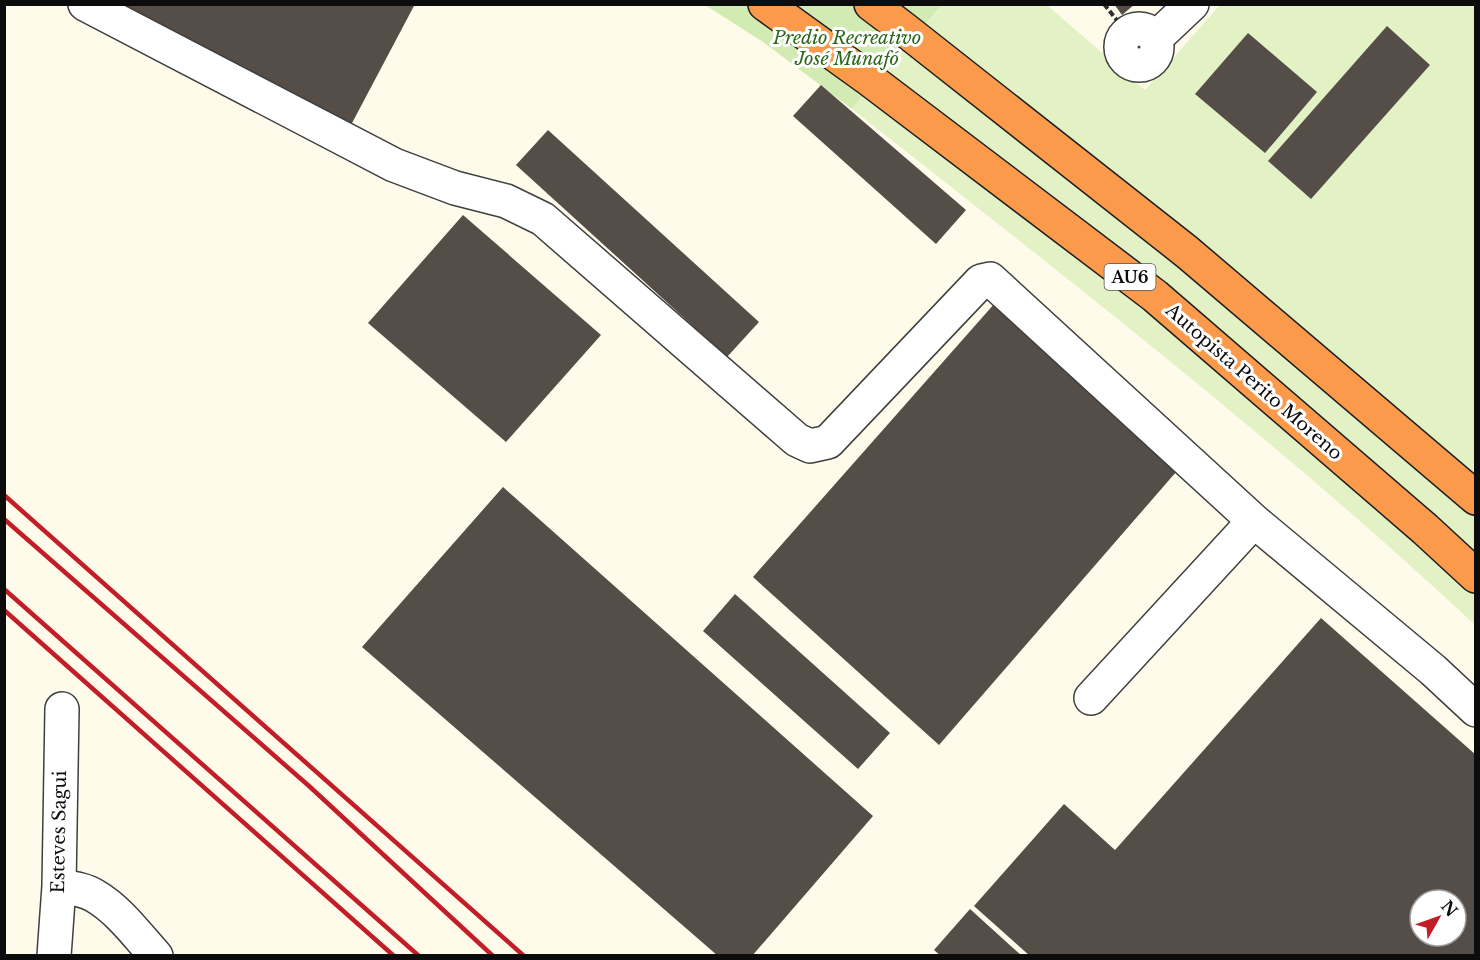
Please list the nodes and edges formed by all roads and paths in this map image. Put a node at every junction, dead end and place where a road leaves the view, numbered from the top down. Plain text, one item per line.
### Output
1 (85, 4) edge
2 (765, 4) edge
3 (871, 4) edge
4 (1104, 4) edge
5 (1192, 4) edge
6 (1141, 35) joint
7 (1476, 498) edge
8 (1254, 521) junction
9 (1476, 576) edge
10 (1091, 698) dead end
11 (62, 709) dead end
12 (1476, 710) edge
13 (59, 886) junction
14 (54, 956) edge
15 (156, 956) edge

1 - 8 street
2 - 9 highway, Autopista Perito Moreno / AU6
3 - 7 highway
4 - 6 path
5 - 6 street
8 - 10 street
8 - 12 street
11 - 13 street, Esteves Sagui
13 - 14 street, Esteves Sagui
13 - 15 street

